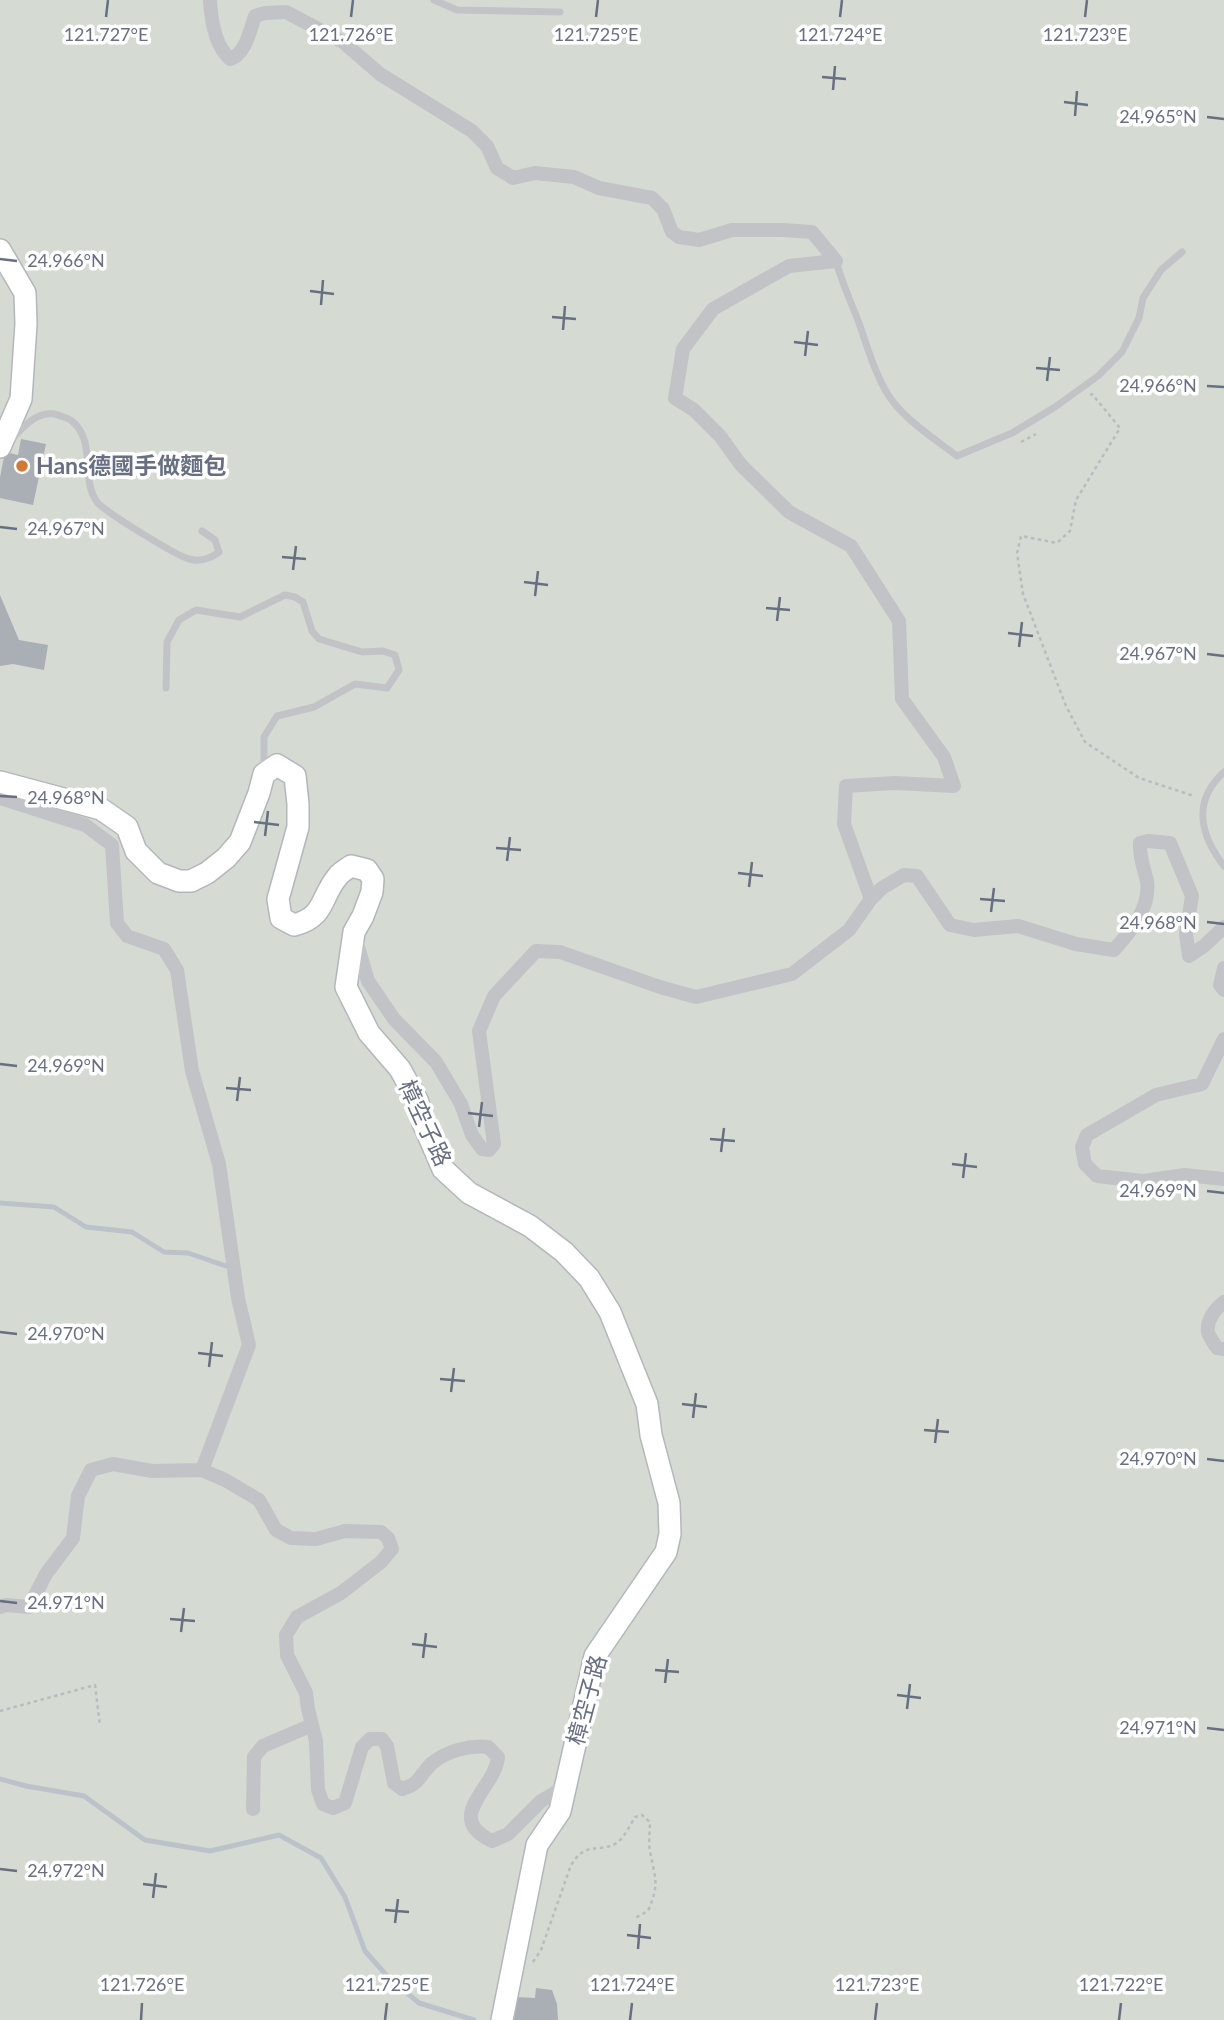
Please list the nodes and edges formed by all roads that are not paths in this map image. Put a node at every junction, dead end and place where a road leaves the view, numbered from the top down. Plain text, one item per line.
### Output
1 (210, 0) edge
2 (434, 0) edge
3 (560, 12) dead end
4 (0, 250) edge
5 (1182, 252) dead end
6 (836, 261) junction
7 (0, 449) edge
8 (202, 531) dead end
9 (166, 688) dead end
10 (1224, 772) edge
11 (264, 774) junction
12 (0, 782) edge
13 (0, 798) edge
14 (1224, 866) edge
15 (871, 900) junction
16 (1224, 927) edge
17 (354, 932) junction
18 (1224, 968) edge
19 (1224, 990) edge
20 (1224, 1039) edge
21 (1224, 1179) edge
22 (1224, 1302) edge
23 (1224, 1349) edge
24 (202, 1470) junction
25 (0, 1607) edge
26 (312, 1725) junction
27 (565, 1787) junction
28 (253, 1809) dead end
29 (502, 2020) edge

1 - 6 street
2 - 3 lane
4 - 7 street
5 - 6 lane
6 - 15 street
7 - 8 lane
9 - 11 lane
10 - 14 lane
11 - 12 street
11 - 17 street, 樟空子路
13 - 24 street
15 - 16 street
15 - 17 street
17 - 27 street, 樟空子路
18 - 19 street
20 - 21 street
22 - 23 street
24 - 25 street
24 - 26 street
26 - 27 street
26 - 28 street
27 - 29 street, 樟空子路

